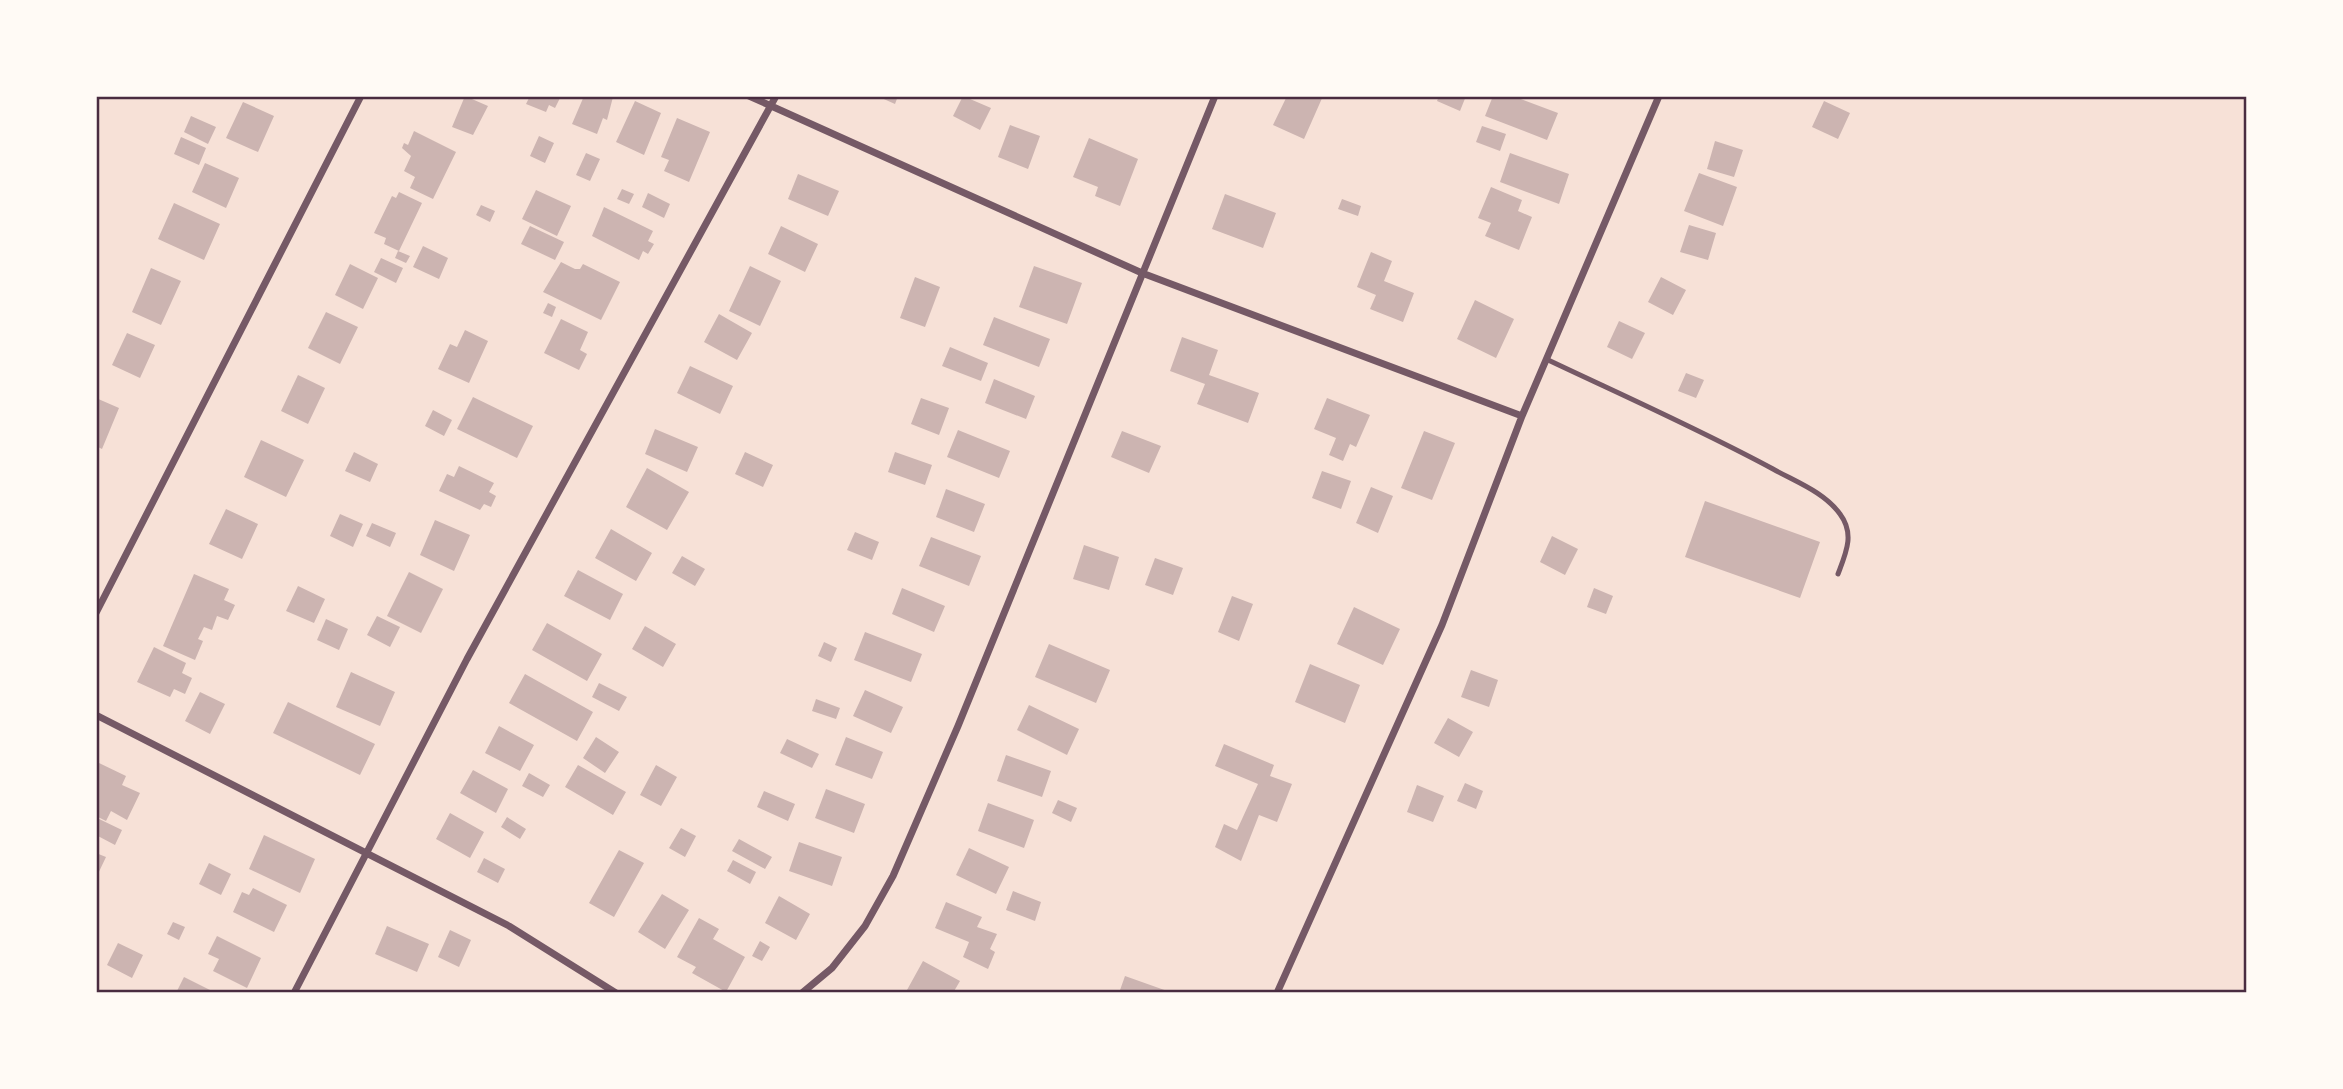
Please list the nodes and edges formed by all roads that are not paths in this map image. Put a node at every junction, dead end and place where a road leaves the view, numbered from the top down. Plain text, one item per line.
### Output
1 (361, 96) edge
2 (748, 96) edge
3 (776, 96) edge
4 (1215, 96) edge
5 (1659, 96) edge
6 (771, 108) junction
7 (1142, 273) junction
8 (1546, 359) junction
9 (1522, 416) junction
10 (1838, 574) dead end
11 (96, 612) edge
12 (96, 715) edge
13 (365, 851) junction
14 (294, 993) edge
15 (616, 993) edge
16 (802, 993) edge
17 (1277, 993) edge

1 - 11 street
2 - 6 street
3 - 6 street
4 - 7 street
5 - 8 street
6 - 7 street
6 - 13 street
7 - 9 street
7 - 16 street
8 - 9 street
8 - 10 lane
9 - 17 street
12 - 13 street
13 - 14 street
13 - 15 street

